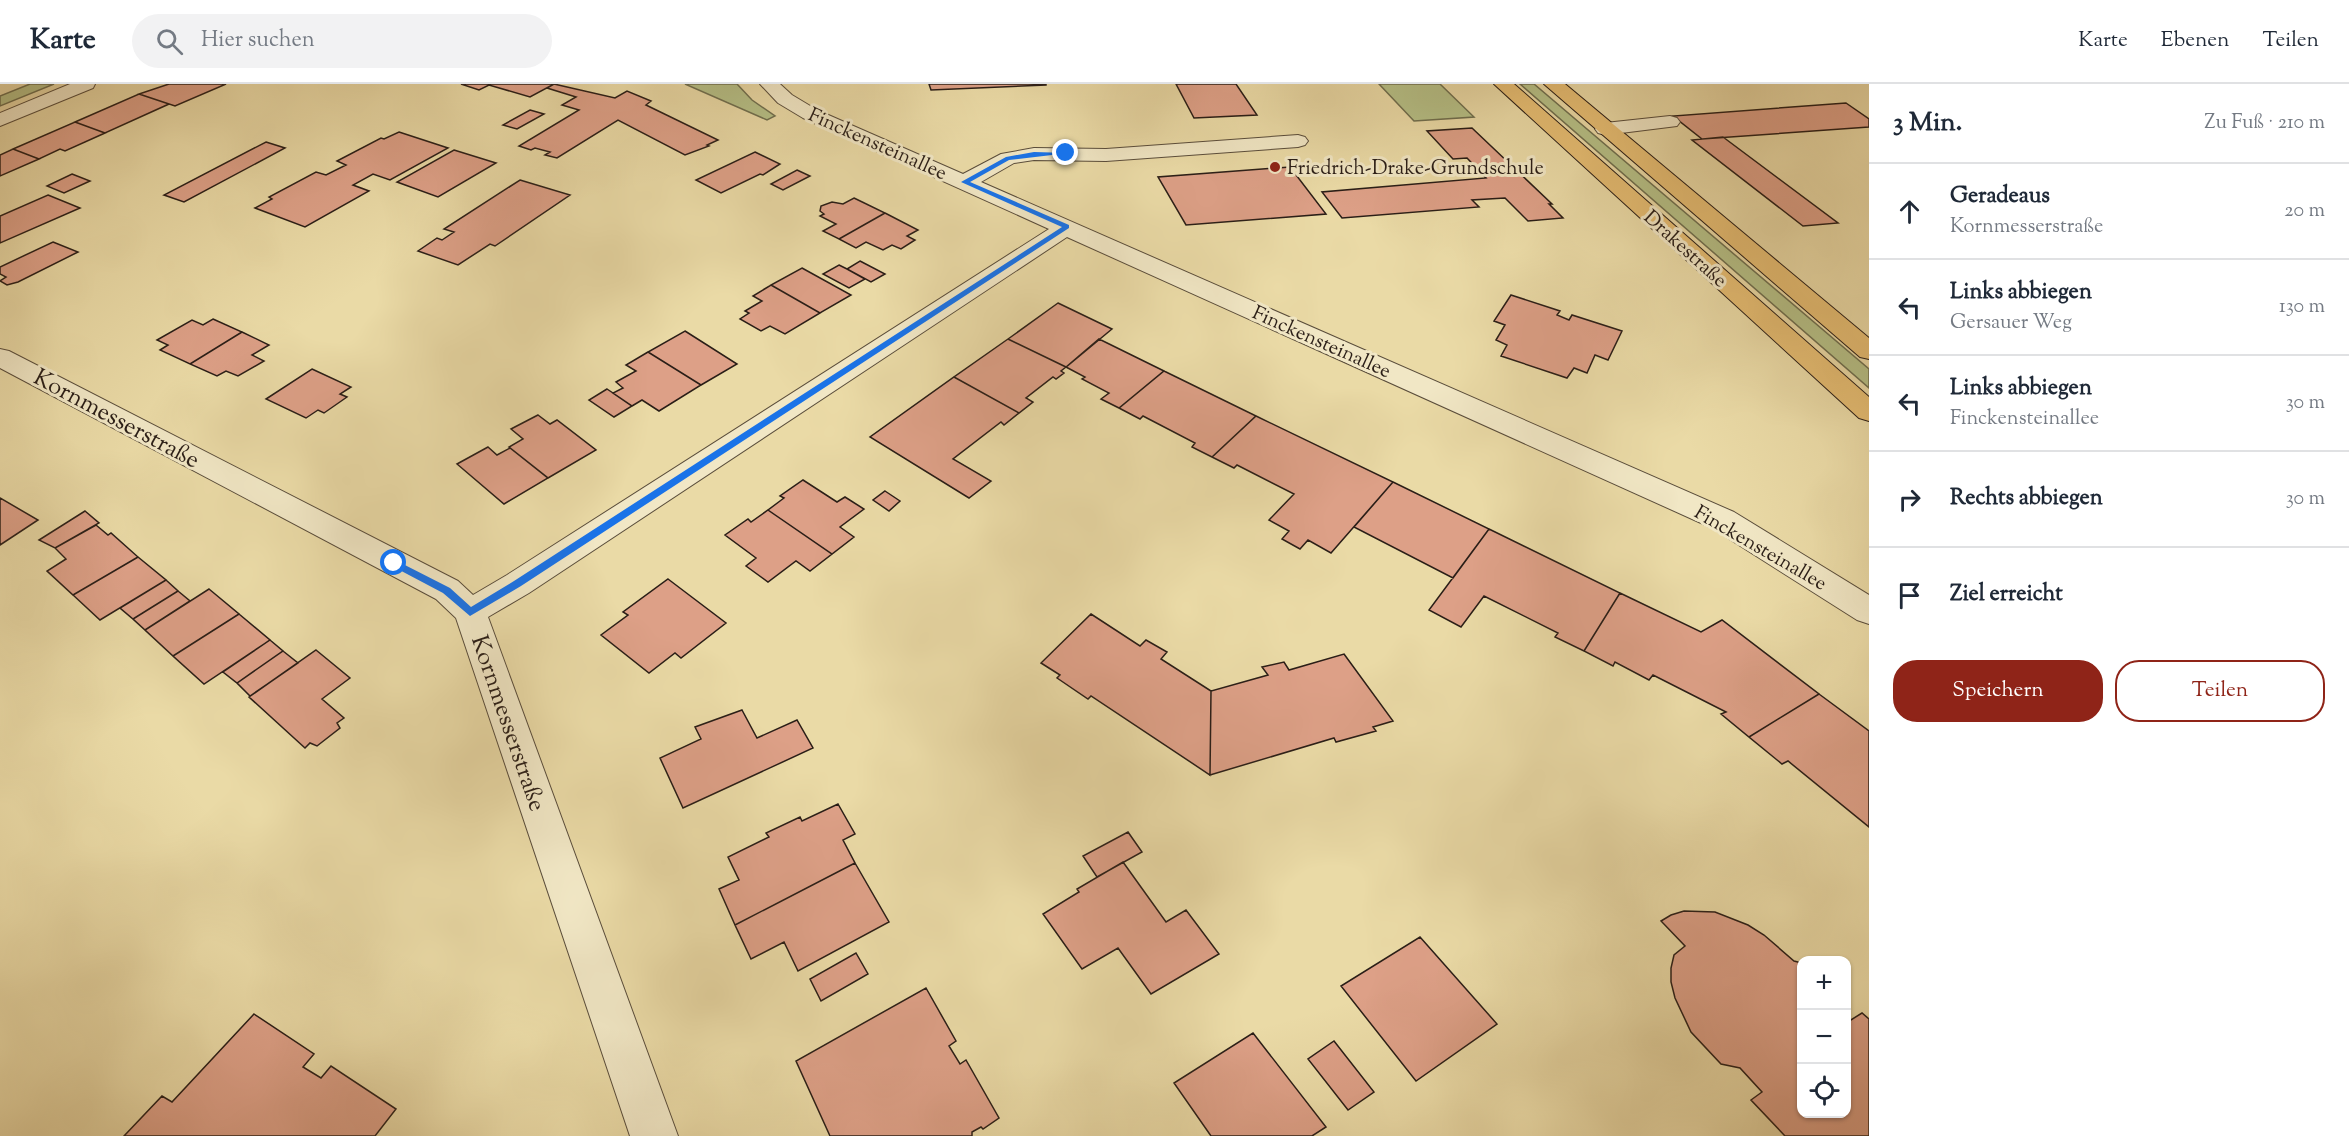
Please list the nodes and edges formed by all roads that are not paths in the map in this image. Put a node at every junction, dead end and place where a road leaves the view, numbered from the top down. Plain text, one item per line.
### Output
1 (86, 84) edge
2 (769, 84) edge
3 (1503, 84) edge
4 (1553, 84) edge
5 (0, 120) edge
6 (1670, 122) dead end
7 (1605, 129) junction
8 (1298, 141) dead end
9 (964, 182) junction
10 (1067, 226) junction
11 (1863, 341) edge
12 (0, 357) edge
13 (1869, 412) edge
14 (1869, 610) edge
15 (470, 612) junction
16 (654, 1136) edge

1 - 5 street
2 - 9 street, Finckensteinallee
3 - 13 main road, Drakestraße
4 - 7 main road, Drakestraße
6 - 7 street
7 - 11 main road, Drakestraße
8 - 9 street
9 - 10 street, Finckensteinallee
10 - 14 street, Finckensteinallee
10 - 15 street
12 - 15 street, Kornmesserstraße
15 - 16 street, Kornmesserstraße

